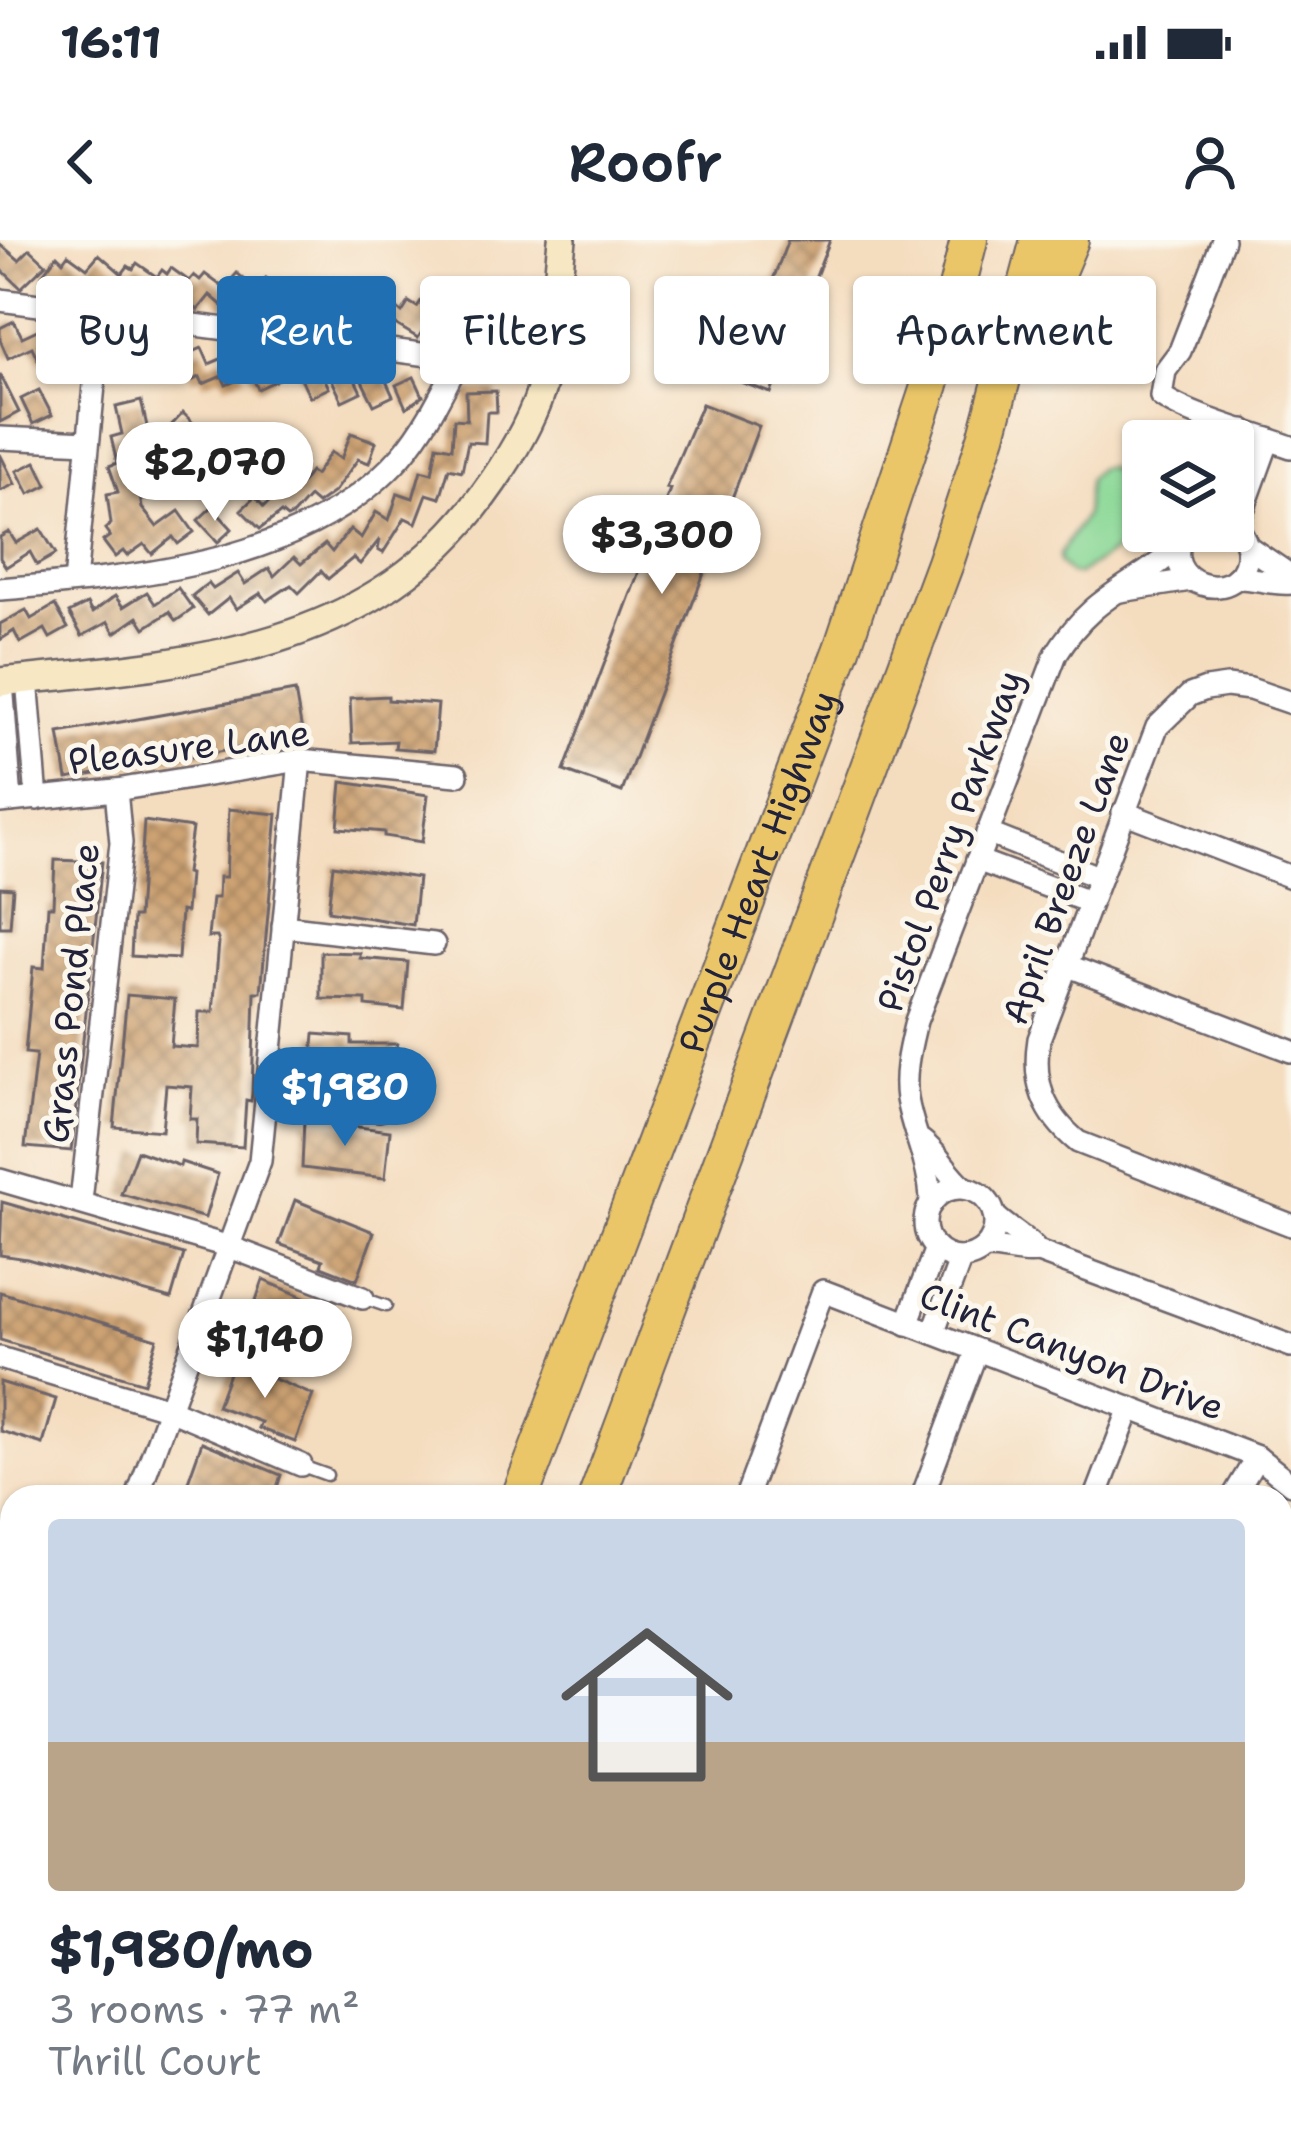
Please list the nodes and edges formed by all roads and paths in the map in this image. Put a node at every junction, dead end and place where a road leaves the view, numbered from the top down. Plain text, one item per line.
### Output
1 (562, 240) edge
2 (949, 240) edge
3 (969, 240) edge
4 (1039, 240) edge
5 (1070, 240) edge
6 (1222, 240) edge
7 (558, 276) edge
8 (0, 300) edge
9 (36, 305) edge
10 (193, 325) edge
11 (420, 355) edge
12 (94, 384) edge
13 (446, 384) edge
14 (542, 384) edge
15 (1213, 420) edge
16 (987, 436) junction
17 (0, 438) edge
18 (88, 442) junction
19 (1280, 443) edge
20 (1254, 499) edge
21 (1254, 546) edge
22 (1166, 552) edge
23 (1180, 552) edge
24 (1244, 552) edge
25 (1236, 578) junction
26 (1191, 580) junction
27 (1291, 580) edge
28 (75, 582) junction
29 (0, 589) edge
30 (1120, 590) junction
31 (842, 649) junction
32 (10, 681) edge
33 (1291, 704) edge
34 (33, 749) junction
35 (8, 752) junction
36 (300, 760) junction
37 (457, 775) dead end
38 (116, 790) junction
39 (37, 799) junction
40 (5, 801) edge
41 (1123, 812) junction
42 (986, 833) junction
43 (977, 860) junction
44 (1098, 877) junction
45 (1291, 877) edge
46 (1089, 902) junction
47 (283, 926) junction
48 (434, 944) dead end
49 (1066, 965) junction
50 (1291, 1051) edge
51 (267, 1096) junction
52 (380, 1110) dead end
53 (922, 1141) junction
54 (0, 1180) edge
55 (965, 1188) junction
56 (81, 1201) junction
57 (931, 1204) junction
58 (995, 1216) junction
59 (1291, 1226) edge
60 (230, 1247) junction
61 (936, 1248) junction
62 (985, 1248) junction
63 (1038, 1252) junction
64 (961, 1258) junction
65 (362, 1298) joint
66 (386, 1306) dead end
67 (908, 1324) junction
68 (933, 1333) junction
69 (1288, 1348) edge
70 (977, 1350) junction
71 (0, 1358) edge
72 (1130, 1408) junction
73 (169, 1409) junction
74 (1257, 1457) junction
75 (301, 1465) joint
76 (327, 1474) dead end
77 (1291, 1484) edge
78 (141, 1485) edge
79 (525, 1485) edge
80 (602, 1485) edge
81 (750, 1485) edge
82 (926, 1485) edge
83 (1101, 1485) edge
84 (1240, 1485) edge

1 - 7 street
2 - 31 highway
3 - 31 highway, Purple Heart Highway
4 - 16 highway, Purple Heart Highway
5 - 16 highway
6 - 15 street
8 - 9 street
10 - 11 street
12 - 18 street
13 - 28 street
14 - 32 street
16 - 80 highway, Purple Heart Highway
17 - 18 street
18 - 28 street
19 - 20 street
21 - 27 street
22 - 30 street, Pistol Perry Parkway
23 - 26 street
24 - 25 street
25 - 26 street
25 - 27 street
26 - 30 street
28 - 29 street
30 - 42 street, Pistol Perry Parkway
31 - 79 highway, Purple Heart Highway
32 - 34 street
32 - 35 street
33 - 41 street, April Breeze Lane
34 - 35 lane
34 - 39 street
35 - 40 street
36 - 37 street, Pleasure Lane
36 - 38 street, Pleasure Lane
36 - 47 street
38 - 39 street, Pleasure Lane
38 - 56 street, Grass Pond Place
39 - 40 street, Pleasure Lane
41 - 44 street, April Breeze Lane
41 - 45 street
42 - 43 street, Pistol Perry Parkway
42 - 44 street
43 - 46 street
43 - 53 street, Pistol Perry Parkway
44 - 46 street, April Breeze Lane
46 - 49 street, April Breeze Lane
47 - 48 street
47 - 51 street
49 - 50 street
49 - 59 street, April Breeze Lane
51 - 52 street
51 - 60 street
53 - 55 street, Pistol Perry Parkway
53 - 57 street, Pistol Perry Parkway
54 - 56 street
55 - 57 street
55 - 58 street
56 - 60 street
57 - 61 street
58 - 62 street
58 - 63 street
60 - 65 street
60 - 73 street
61 - 64 street
61 - 67 street
62 - 63 street
62 - 64 street
63 - 69 street
64 - 68 street
65 - 66 lane
67 - 68 street, Clint Canyon Drive
67 - 81 street, Clint Canyon Drive
68 - 70 street, Clint Canyon Drive
70 - 72 street, Clint Canyon Drive
70 - 82 street
71 - 73 street
72 - 74 street, Clint Canyon Drive
72 - 83 street
73 - 75 street
73 - 78 street
74 - 77 street, Clint Canyon Drive
74 - 84 street
75 - 76 lane

